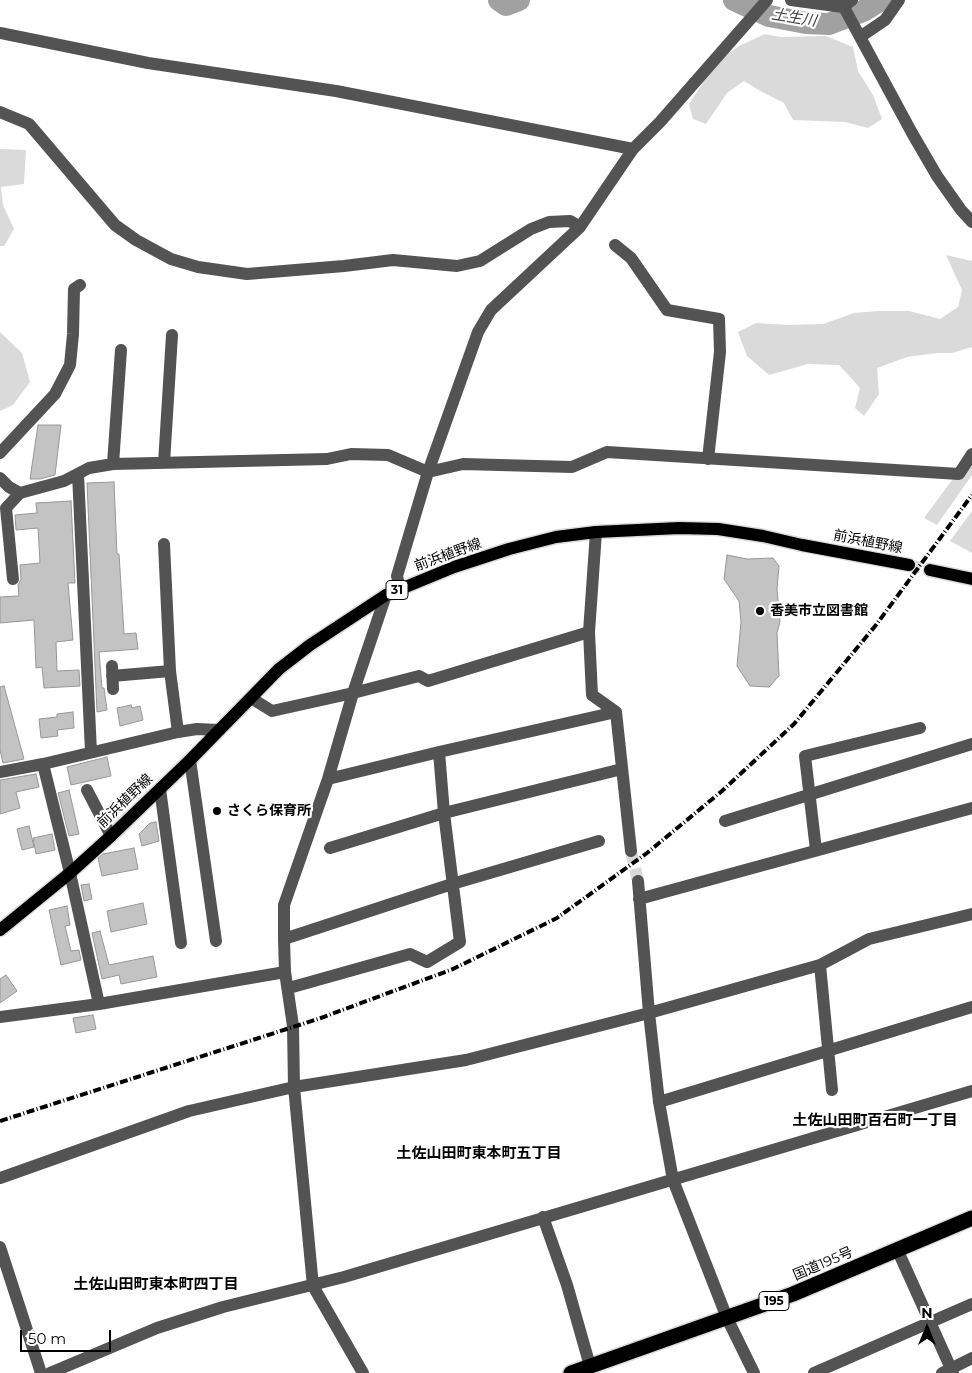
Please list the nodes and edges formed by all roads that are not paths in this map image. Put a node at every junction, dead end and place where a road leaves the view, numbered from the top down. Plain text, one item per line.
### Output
1 (767, 0) edge
2 (791, 0) edge
3 (899, 0) edge
4 (845, 2) edge
5 (0, 33) edge
6 (857, 33) junction
7 (0, 112) edge
8 (634, 149) junction
9 (966, 212) edge
10 (972, 222) edge
11 (580, 227) junction
12 (615, 245) dead end
13 (80, 285) dead end
14 (172, 335) dead end
15 (121, 350) dead end
16 (0, 453) edge
17 (972, 454) edge
18 (708, 458) junction
19 (164, 463) junction
20 (113, 464) junction
21 (428, 472) junction
22 (78, 474) junction
23 (0, 478) edge
24 (20, 493) junction
25 (596, 532) junction
26 (164, 544) dead end
27 (909, 565) tunnel mouth
28 (930, 570) tunnel mouth
29 (13, 579) dead end
30 (972, 579) edge
31 (400, 589) junction
32 (386, 595) junction
33 (589, 632) junction
34 (170, 671) junction
35 (112, 677) dead end
36 (353, 693) junction
37 (251, 698) junction
38 (616, 712) junction
39 (920, 728) dead end
40 (219, 730) junction
41 (178, 732) junction
42 (972, 744) edge
43 (91, 752) junction
44 (439, 752) junction
45 (190, 760) junction
46 (43, 764) junction
47 (622, 769) junction
48 (0, 772) edge
49 (328, 779) junction
50 (160, 788) junction
51 (86, 790) dead end
52 (809, 795) junction
53 (972, 808) edge
54 (444, 813) junction
55 (725, 821) dead end
56 (111, 836) junction
57 (599, 841) dead end
58 (330, 848) dead end
59 (816, 850) junction
60 (631, 851) tunnel mouth
61 (70, 874) junction
62 (638, 881) tunnel mouth
63 (452, 884) junction
64 (639, 899) junction
65 (972, 914) edge
66 (0, 930) edge
67 (284, 939) junction
68 (216, 941) dead end
69 (181, 943) dead end
70 (820, 965) junction
71 (286, 972) junction
72 (288, 988) junction
73 (99, 1004) junction
74 (972, 1007) edge
75 (649, 1013) junction
76 (0, 1017) edge
77 (829, 1051) junction
78 (294, 1087) junction
79 (832, 1090) dead end
80 (972, 1091) edge
81 (659, 1102) junction
82 (0, 1178) edge
83 (673, 1180) junction
84 (543, 1217) junction
85 (972, 1218) edge
86 (0, 1247) edge
87 (897, 1250) junction
88 (313, 1286) junction
89 (972, 1304) edge
90 (727, 1318) junction
91 (930, 1322) junction
92 (972, 1358) edge
93 (588, 1370) edge
94 (949, 1371) edge
95 (41, 1373) edge
96 (50, 1373) edge
97 (363, 1373) edge
98 (571, 1373) edge
99 (754, 1373) edge
100 (814, 1373) edge

1 - 8 street
2 - 4 street
3 - 6 street
4 - 6 street
5 - 8 street
6 - 9 street
7 - 11 street
8 - 11 street
9 - 10 street
11 - 21 street
12 - 18 street
13 - 16 street
14 - 19 street
15 - 20 street
17 - 18 street
18 - 21 street
19 - 20 street
19 - 21 street
20 - 22 street
21 - 31 street
22 - 24 street
22 - 43 street
23 - 24 street
24 - 29 street
25 - 27 main road, 前浜植野線 / 31
25 - 31 main road, 前浜植野線 / 31
25 - 33 street
26 - 34 street
28 - 30 main road
31 - 32 main road, 前浜植野線 / 31
32 - 36 street
32 - 37 main road, 前浜植野線 / 31
33 - 36 street
33 - 38 street
34 - 35 street
34 - 41 street
36 - 37 street
36 - 49 street
37 - 40 main road, 前浜植野線 / 31
38 - 44 street
38 - 47 street
39 - 52 street
40 - 41 street
40 - 45 main road, 前浜植野線 / 31
41 - 43 street
42 - 52 street
43 - 46 street
44 - 49 street
44 - 54 street
45 - 50 main road, 前浜植野線 / 31
45 - 68 street
46 - 48 street
46 - 61 street
47 - 54 street
47 - 60 street
49 - 67 street
50 - 56 main road, 前浜植野線 / 31
50 - 69 street
51 - 56 street
52 - 55 street
52 - 59 street
53 - 59 street
54 - 58 street
54 - 63 street
56 - 61 main road, 前浜植野線 / 31
57 - 63 street
59 - 64 street
61 - 66 main road, 前浜植野線 / 31
61 - 73 street
62 - 64 street
63 - 67 street
63 - 72 street
64 - 75 street
65 - 70 street
67 - 71 street
70 - 75 street
70 - 77 street
71 - 72 street
71 - 73 street
72 - 78 street
73 - 76 street
74 - 77 street
75 - 78 street
75 - 81 street
77 - 79 street
77 - 81 street
78 - 82 street
78 - 88 street
80 - 83 street
81 - 83 street
83 - 84 street
83 - 90 street
84 - 88 street
84 - 93 street
85 - 87 highway, 国道195号 / 195
86 - 95 street
87 - 90 highway, 国道195号 / 195
87 - 91 street
88 - 96 street
88 - 97 street
89 - 91 street
90 - 93 highway, 国道195号 / 195
90 - 99 street
91 - 94 street
91 - 100 street
92 - 94 street
93 - 98 highway, 国道195号 / 195

